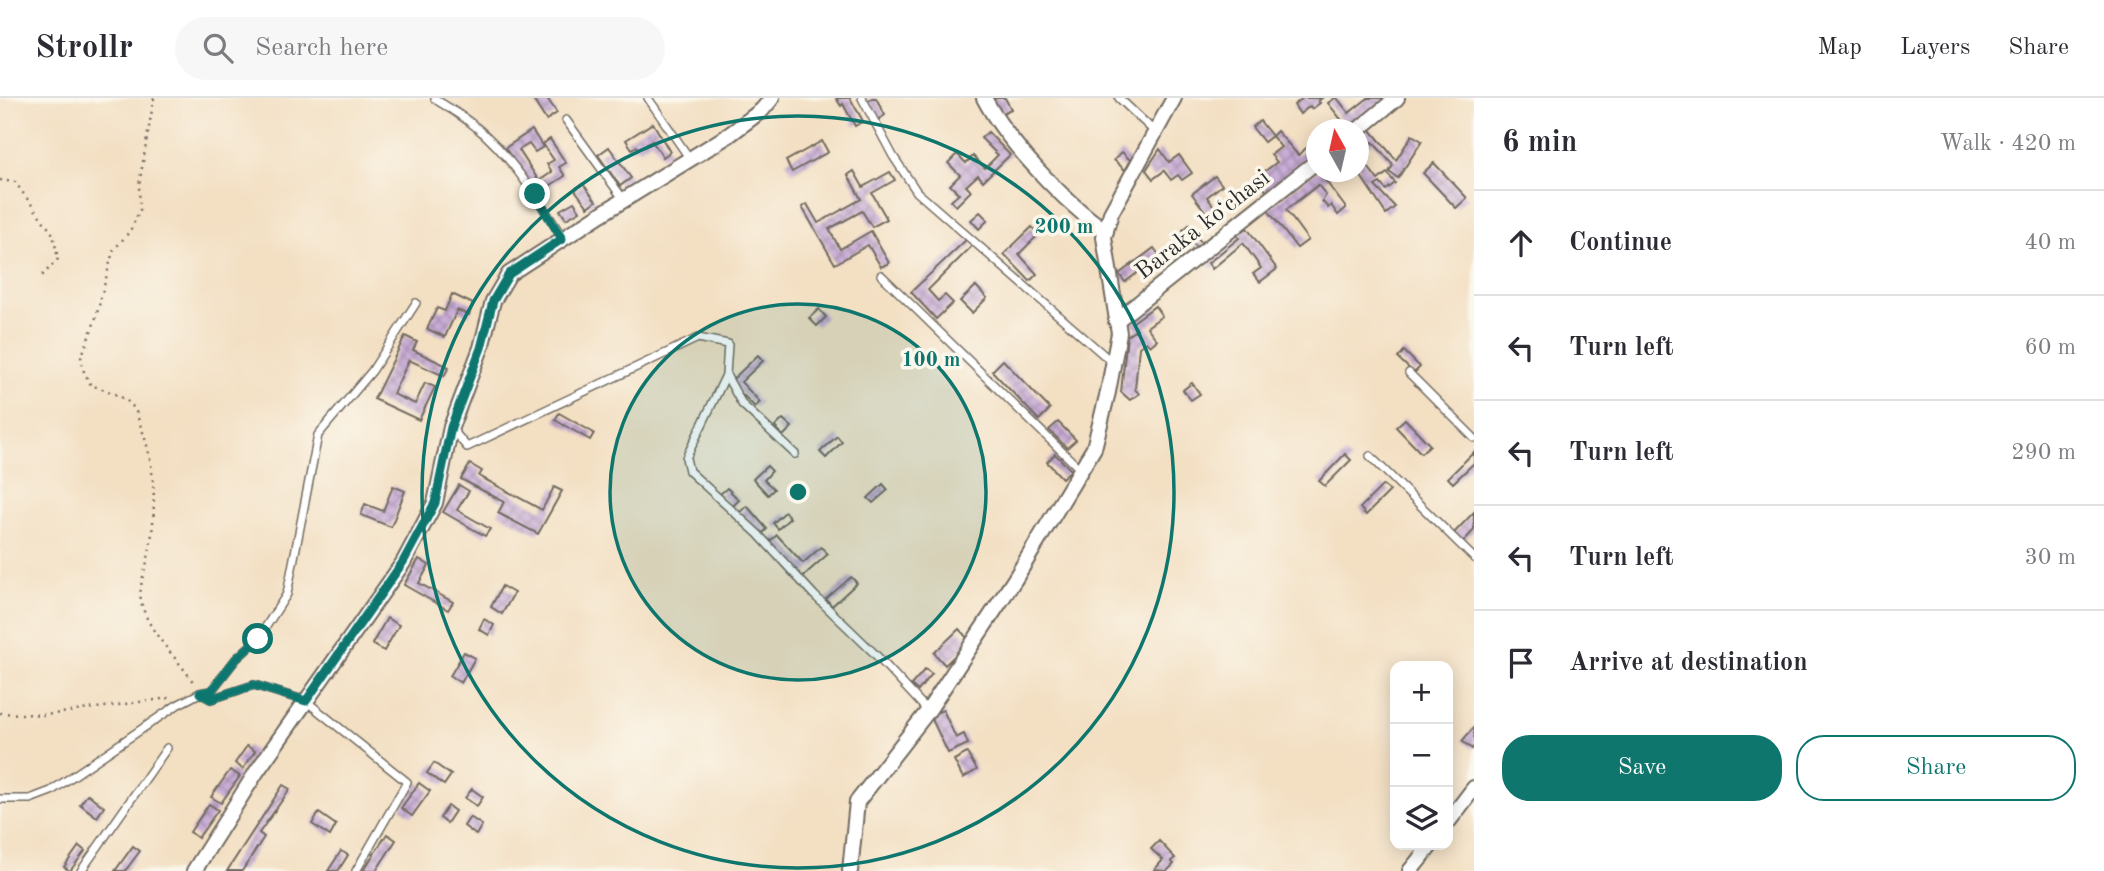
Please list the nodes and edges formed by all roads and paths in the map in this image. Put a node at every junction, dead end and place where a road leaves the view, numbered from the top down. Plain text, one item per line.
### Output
1 (155, 98) edge
2 (648, 98) edge
3 (772, 98) edge
4 (862, 98) edge
5 (984, 98) edge
6 (1119, 98) edge
7 (1174, 98) edge
8 (1397, 98) edge
9 (435, 99) edge
10 (565, 120) dead end
11 (1369, 121) edge
12 (1156, 134) junction
13 (690, 159) junction
14 (1306, 171) edge
15 (0, 180) edge
16 (624, 200) junction
17 (1106, 231) junction
18 (562, 239) junction
19 (881, 275) dead end
20 (40, 278) dead end
21 (416, 303) dead end
22 (1116, 321) junction
23 (1113, 363) junction
24 (1409, 373) dead end
25 (726, 375) junction
26 (451, 427) junction
27 (1474, 438) edge
28 (795, 454) dead end
29 (1370, 456) dead end
30 (1082, 471) junction
31 (1474, 558) edge
32 (200, 693) junction
33 (174, 697) dead end
34 (306, 701) junction
35 (928, 711) junction
36 (0, 713) edge
37 (167, 748) dead end
38 (1474, 788) edge
39 (0, 799) edge
40 (1453, 815) edge
41 (1427, 850) edge
42 (80, 871) edge
43 (194, 871) edge
44 (356, 871) edge
45 (850, 871) edge
46 (1410, 871) edge

1 - 32 path
2 - 13 lane
3 - 13 street
4 - 23 lane
5 - 17 street
6 - 12 lane
7 - 12 street
8 - 11 street
9 - 18 lane
10 - 16 lane
12 - 17 street
13 - 16 street
14 - 22 street, Baraka koʻchasi
15 - 20 path
16 - 18 street
17 - 22 street
18 - 26 street
19 - 30 lane
21 - 32 lane
22 - 23 street
23 - 30 street
24 - 27 lane
25 - 26 lane
25 - 28 lane
25 - 35 lane
26 - 34 street
29 - 31 lane
30 - 35 street
32 - 34 lane
32 - 39 lane
33 - 36 path
34 - 43 street
34 - 44 lane
35 - 45 street
37 - 42 lane
38 - 40 street
41 - 46 street

